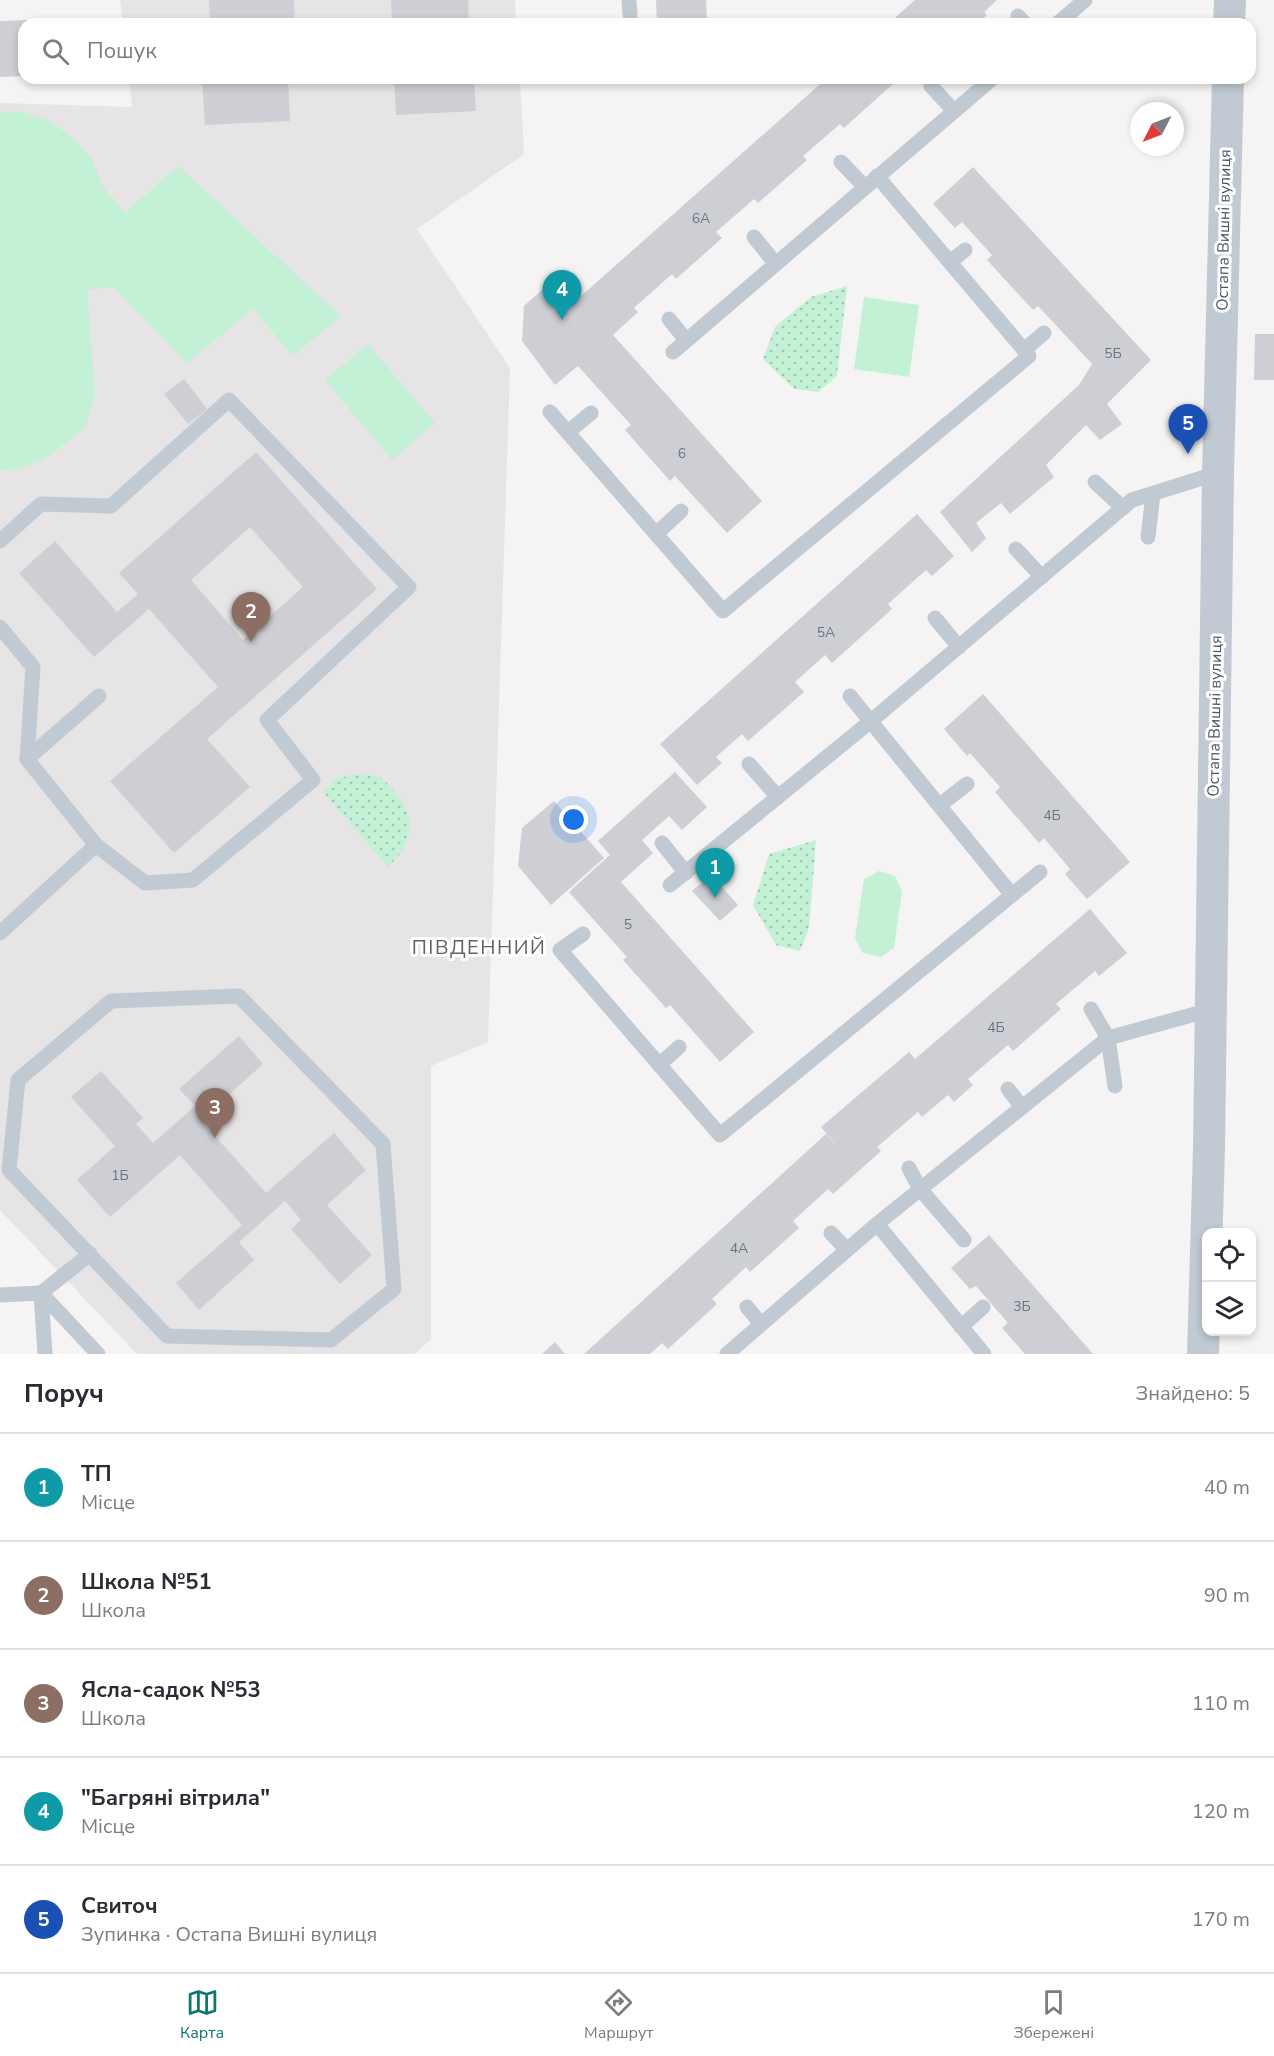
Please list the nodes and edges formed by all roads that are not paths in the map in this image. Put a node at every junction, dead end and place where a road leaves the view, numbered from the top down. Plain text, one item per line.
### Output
1 (1085, 0) edge
2 (1230, 0) edge
3 (1064, 18) edge
4 (1229, 18) edge
5 (986, 84) edge
6 (1228, 84) edge
7 (931, 86) dead end
8 (954, 111) junction
9 (841, 162) dead end
10 (877, 176) junction
11 (865, 187) junction
12 (754, 237) dead end
13 (965, 250) dead end
14 (950, 262) junction
15 (776, 264) junction
16 (669, 319) dead end
17 (1044, 333) dead end
18 (686, 340) junction
19 (1024, 350) junction
20 (673, 352) dead end
21 (550, 412) dead end
22 (591, 412) dead end
23 (568, 432) junction
24 (1218, 473) junction
25 (1095, 482) dead end
26 (1153, 494) junction
27 (1123, 508) junction
28 (681, 511) dead end
29 (656, 534) junction
30 (1148, 537) dead end
31 (0, 541) edge
32 (1016, 549) dead end
33 (1042, 576) junction
34 (934, 618) dead end
35 (0, 627) edge
36 (959, 647) junction
37 (99, 696) dead end
38 (850, 696) dead end
39 (871, 721) junction
40 (27, 759) junction
41 (749, 764) dead end
42 (967, 784) dead end
43 (778, 797) junction
44 (940, 805) junction
45 (662, 843) dead end
46 (96, 845) junction
47 (1040, 872) dead end
48 (686, 873) junction
49 (670, 885) dead end
50 (1012, 895) junction
51 (0, 933) edge
52 (583, 934) dead end
53 (1091, 1009) dead end
54 (1210, 1010) junction
55 (1108, 1038) junction
56 (680, 1047) dead end
57 (659, 1065) junction
58 (1115, 1086) dead end
59 (1008, 1089) dead end
60 (1022, 1107) junction
61 (909, 1168) dead end
62 (920, 1189) junction
63 (877, 1224) junction
64 (831, 1233) dead end
65 (964, 1240) dead end
66 (847, 1250) junction
67 (90, 1254) junction
68 (41, 1293) junction
69 (0, 1295) edge
70 (747, 1307) dead end
71 (983, 1307) dead end
72 (761, 1324) junction
73 (961, 1327) junction
74 (45, 1354) edge
75 (98, 1354) edge
76 (727, 1354) edge
77 (984, 1354) edge
78 (1203, 1354) edge

1 - 3 lane
2 - 4 street
5 - 8 lane
6 - 24 street, Остапа Вишні вулиця
7 - 8 lane
8 - 10 lane
9 - 11 lane
10 - 11 lane
10 - 14 lane
11 - 15 lane
12 - 15 lane
13 - 14 lane
14 - 19 lane
15 - 18 lane
16 - 18 lane
17 - 19 lane
18 - 20 lane
19 - 29 lane
21 - 23 lane
22 - 23 lane
23 - 29 lane
24 - 26 lane
24 - 54 street, Остапа Вишні вулиця
25 - 27 lane
26 - 27 lane
26 - 30 lane
27 - 33 lane
28 - 29 lane
31 - 46 lane
32 - 33 lane
33 - 36 lane
34 - 36 lane
35 - 40 lane
36 - 39 lane
37 - 40 lane
38 - 39 lane
39 - 43 lane
39 - 44 lane
40 - 46 lane
41 - 43 lane
42 - 44 lane
43 - 48 lane
44 - 50 lane
45 - 48 lane
46 - 51 lane
47 - 50 lane
48 - 49 lane
50 - 57 lane
52 - 57 lane
53 - 55 lane
54 - 55 lane
54 - 78 street, Остапа Вишні вулиця
55 - 58 lane
55 - 60 lane
56 - 57 lane
59 - 60 lane
60 - 62 lane
61 - 62 lane
62 - 63 lane
62 - 65 lane
63 - 66 lane
63 - 73 lane
64 - 66 lane
66 - 72 lane
67 - 67 lane
67 - 68 lane
68 - 69 lane
68 - 74 lane
68 - 75 lane
70 - 72 lane
71 - 73 lane
72 - 76 lane
73 - 77 lane

